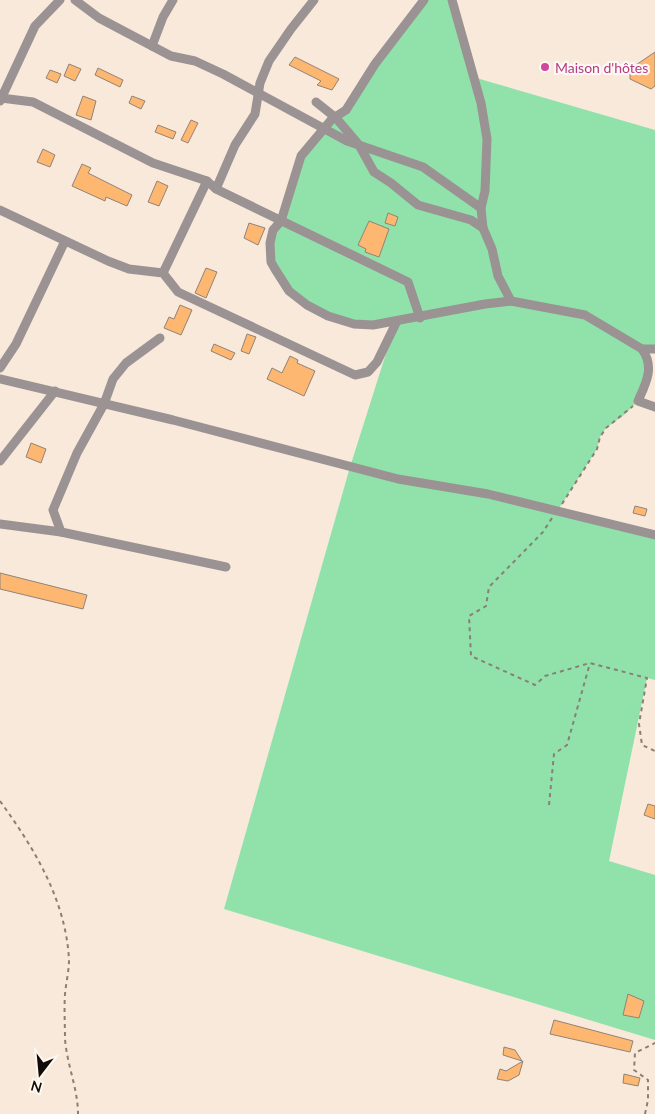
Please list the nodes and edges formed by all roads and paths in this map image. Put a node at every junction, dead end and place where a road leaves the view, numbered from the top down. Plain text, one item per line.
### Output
1 (60, 0) edge
2 (75, 0) edge
3 (173, 0) edge
4 (314, 0) edge
5 (424, 0) edge
6 (452, 0) edge
7 (152, 46) junction
8 (258, 94) junction
9 (0, 100) edge
10 (316, 102) dead end
11 (336, 118) junction
12 (325, 128) junction
13 (360, 145) junction
14 (207, 181) junction
15 (216, 189) junction
16 (481, 208) junction
17 (0, 210) edge
18 (280, 221) junction
19 (483, 228) junction
20 (65, 241) junction
21 (163, 273) junction
22 (511, 301) junction
23 (420, 318) junction
24 (397, 321) junction
25 (160, 338) dead end
26 (642, 349) junction
27 (655, 349) edge
28 (0, 368) edge
29 (0, 379) edge
30 (55, 391) junction
31 (638, 401) junction
32 (104, 404) junction
33 (655, 407) edge
34 (0, 461) edge
35 (558, 510) junction
36 (0, 524) edge
37 (61, 532) junction
38 (655, 534) edge
39 (226, 567) dead end
40 (590, 663) junction
41 (655, 751) edge
42 (0, 801) edge
43 (549, 805) dead end
44 (655, 1043) edge
45 (78, 1114) edge
46 (645, 1114) edge

1 - 9 street
2 - 7 street
3 - 7 street
4 - 8 street
5 - 11 street
6 - 16 street
7 - 8 street
8 - 12 street
8 - 15 street
9 - 14 street
10 - 11 street
11 - 12 street
11 - 13 street
12 - 13 street
12 - 18 street
13 - 16 street
13 - 19 street
14 - 15 street
14 - 21 street
15 - 18 street
16 - 19 street
17 - 20 street
18 - 23 street
18 - 24 street
19 - 22 street
20 - 21 street
20 - 28 street
21 - 24 street
22 - 23 street
22 - 26 street
23 - 24 street
25 - 32 street
26 - 27 street
26 - 31 street
29 - 30 street
30 - 32 street
30 - 34 street
31 - 33 street
31 - 35 path
32 - 35 street
32 - 37 street
35 - 38 street
35 - 40 path
36 - 37 street
37 - 39 street
40 - 41 path
40 - 43 path
42 - 45 path
44 - 46 path

